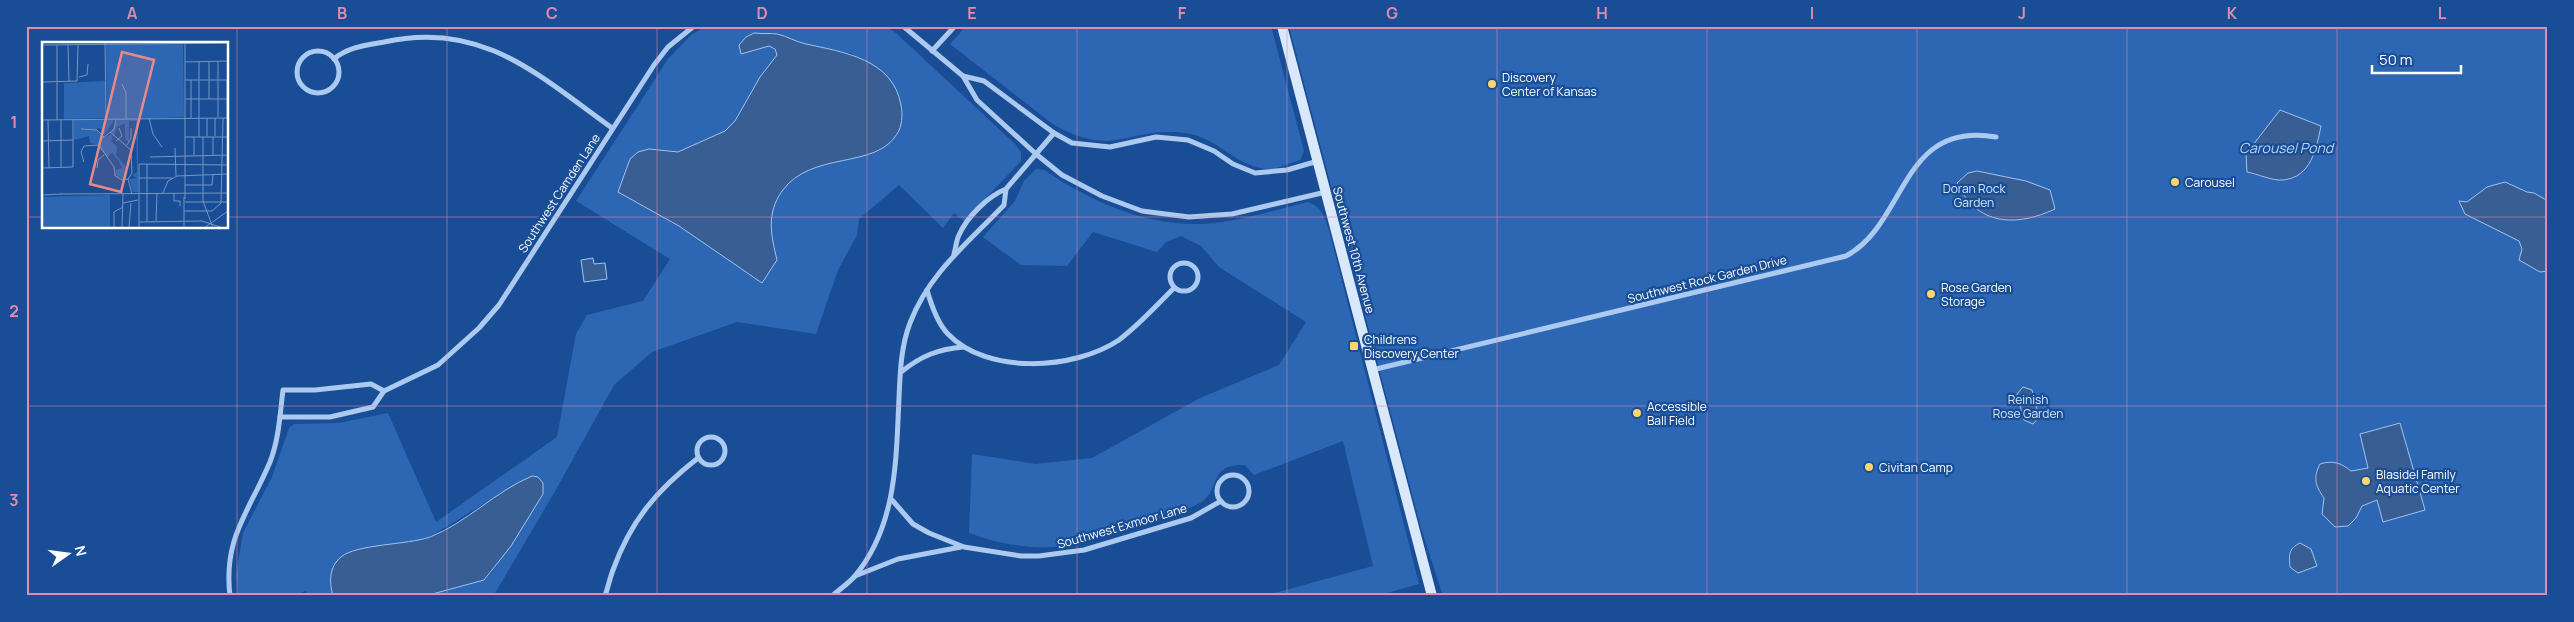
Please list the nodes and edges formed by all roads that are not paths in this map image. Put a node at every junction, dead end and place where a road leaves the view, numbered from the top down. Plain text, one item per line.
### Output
1 (694, 26) edge
2 (902, 26) edge
3 (955, 26) edge
4 (1282, 26) edge
5 (932, 51) junction
6 (334, 59) junction
7 (963, 76) junction
8 (612, 128) junction
9 (1054, 133) junction
10 (1996, 137) dead end
11 (1036, 154) junction
12 (1318, 161) junction
13 (1006, 189) junction
14 (1326, 192) junction
15 (954, 254) junction
16 (1174, 288) junction
17 (927, 289) junction
18 (964, 346) junction
19 (1372, 370) junction
20 (900, 372) junction
21 (384, 391) junction
22 (280, 417) junction
23 (698, 458) junction
24 (892, 500) junction
25 (1221, 501) junction
26 (964, 546) junction
27 (855, 576) junction
28 (607, 594) edge
29 (230, 596) edge
30 (832, 596) edge
31 (1432, 596) edge

1 - 8 street
2 - 5 street
3 - 5 street
4 - 12 main road, Southwest 10th Avenue
5 - 7 street
6 - 6 street
6 - 8 street, Southwest Camden Lane
7 - 9 street
7 - 11 street
8 - 21 street, Southwest Camden Lane
9 - 11 street
9 - 12 street
10 - 19 street, Southwest Rock Garden Drive
11 - 13 street
11 - 14 street
12 - 14 main road, Southwest 10th Avenue
13 - 15 street
13 - 15 street
14 - 19 main road, Southwest 10th Avenue
15 - 17 street
16 - 16 street
16 - 18 street
17 - 18 street
17 - 20 street
18 - 20 street
19 - 31 main road, Southwest 10th Avenue
20 - 24 street
21 - 22 street, Southwest Camden Lane
21 - 22 street
22 - 29 street
23 - 23 street
23 - 28 street
24 - 26 street, Southwest Exmoor Lane
24 - 27 street
25 - 25 street
25 - 26 street, Southwest Exmoor Lane
26 - 27 street
27 - 30 street

